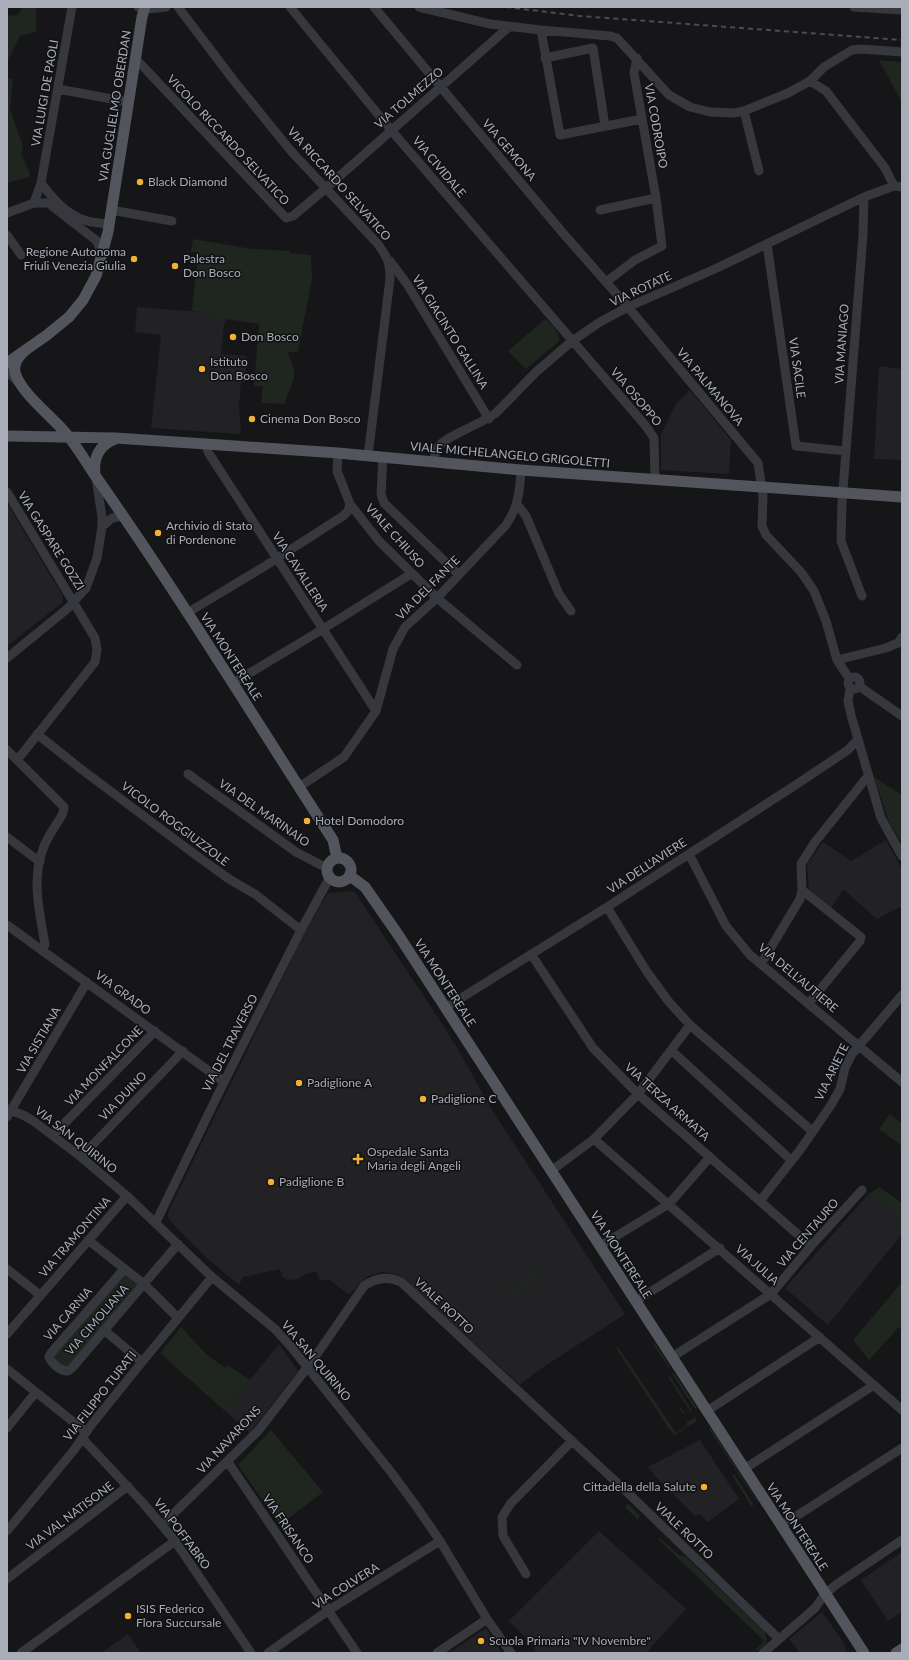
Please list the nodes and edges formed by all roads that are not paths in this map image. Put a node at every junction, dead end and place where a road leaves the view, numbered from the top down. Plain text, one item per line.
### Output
1 (72, 7) edge
2 (166, 7) edge
3 (178, 7) edge
4 (290, 7) edge
5 (374, 7) edge
6 (419, 7) edge
7 (854, 7) edge
8 (143, 8) edge
9 (886, 10) junction
10 (902, 10) edge
11 (902, 17) edge
12 (510, 26) junction
13 (541, 30) junction
14 (902, 52) edge
15 (136, 58) junction
16 (545, 58) junction
17 (637, 58) junction
18 (810, 81) junction
19 (440, 87) junction
20 (58, 89) junction
21 (128, 102) junction
22 (744, 111) junction
23 (642, 119) junction
24 (605, 126) junction
25 (391, 130) junction
26 (759, 171) dead end
27 (41, 183) junction
28 (898, 186) edge
29 (325, 189) junction
30 (864, 197) junction
31 (656, 198) junction
32 (34, 202) junction
33 (111, 210) junction
34 (600, 210) dead end
35 (7, 213) edge
36 (172, 221) dead end
37 (109, 224) junction
38 (7, 234) edge
39 (767, 244) junction
40 (101, 251) junction
41 (20, 255) dead end
42 (388, 258) junction
43 (606, 282) junction
44 (628, 307) junction
45 (572, 341) junction
46 (27, 349) junction
47 (7, 363) edge
48 (7, 371) edge
49 (24, 388) junction
50 (489, 418) junction
51 (7, 436) edge
52 (69, 438) junction
53 (115, 438) junction
54 (206, 444) junction
55 (846, 451) junction
56 (338, 453) junction
57 (368, 456) junction
58 (383, 457) junction
59 (433, 462) junction
60 (520, 470) junction
61 (95, 474) junction
62 (655, 479) junction
63 (762, 486) junction
64 (7, 492) edge
65 (844, 493) junction
66 (902, 497) edge
67 (350, 504) junction
68 (517, 504) junction
69 (120, 511) junction
70 (102, 517) junction
71 (102, 527) junction
72 (278, 558) junction
73 (412, 574) junction
74 (459, 575) junction
75 (862, 596) dead end
76 (437, 598) junction
77 (74, 602) junction
78 (571, 611) dead end
79 (187, 613) junction
80 (323, 629) junction
81 (902, 637) edge
82 (7, 658) edge
83 (837, 660) junction
84 (517, 665) dead end
85 (233, 682) junction
86 (855, 688) junction
87 (376, 711) junction
88 (902, 716) edge
89 (37, 734) junction
90 (858, 739) junction
91 (7, 750) edge
92 (18, 759) junction
93 (188, 774) dead end
94 (868, 776) junction
95 (299, 787) junction
96 (7, 837) edge
97 (688, 854) junction
98 (902, 856) edge
99 (336, 858) junction
100 (40, 862) junction
101 (328, 872) junction
102 (350, 876) junction
103 (802, 890) junction
104 (607, 907) junction
105 (7, 925) edge
106 (301, 930) junction
107 (42, 952) junction
108 (531, 954) junction
109 (761, 964) junction
110 (87, 982) junction
111 (902, 995) edge
112 (895, 1003) junction
113 (809, 1004) junction
114 (445, 1008) junction
115 (902, 1010) edge
116 (690, 1025) junction
117 (155, 1031) junction
118 (859, 1045) junction
119 (183, 1051) junction
120 (672, 1051) junction
121 (224, 1082) junction
122 (902, 1082) edge
123 (638, 1094) junction
124 (8, 1112) edge
125 (812, 1131) junction
126 (53, 1136) junction
127 (594, 1139) junction
128 (81, 1157) junction
129 (710, 1157) junction
130 (791, 1160) junction
131 (551, 1171) junction
132 (862, 1190) dead end
133 (128, 1196) junction
134 (760, 1201) junction
135 (669, 1204) junction
136 (156, 1222) junction
137 (88, 1240) junction
138 (178, 1244) junction
139 (600, 1246) junction
140 (811, 1246) junction
141 (720, 1248) junction
142 (7, 1269) edge
143 (124, 1269) junction
144 (212, 1277) junction
145 (144, 1284) junction
146 (771, 1294) junction
147 (40, 1295) junction
148 (636, 1301) junction
149 (178, 1318) junction
150 (104, 1330) junction
151 (7, 1334) edge
152 (820, 1337) junction
153 (672, 1358) junction
154 (142, 1362) junction
155 (307, 1366) junction
156 (7, 1369) edge
157 (68, 1371) joint
158 (874, 1386) junction
159 (36, 1392) junction
160 (902, 1410) edge
161 (707, 1411) junction
162 (7, 1428) edge
163 (84, 1435) junction
164 (572, 1441) junction
165 (902, 1448) edge
166 (228, 1462) junction
167 (744, 1469) junction
168 (128, 1486) junction
169 (162, 1525) junction
170 (781, 1526) junction
171 (7, 1531) edge
172 (902, 1540) edge
173 (175, 1541) junction
174 (440, 1541) junction
175 (526, 1574) dead end
176 (7, 1579) edge
177 (826, 1594) junction
178 (329, 1610) junction
179 (487, 1619) junction
180 (779, 1639) junction
181 (902, 1649) edge
182 (21, 1653) edge
183 (251, 1653) edge
184 (268, 1653) edge
185 (356, 1653) edge
186 (437, 1653) edge
187 (511, 1653) edge
188 (763, 1653) edge
189 (864, 1653) edge
190 (896, 1653) edge

1 - 20 street, VIA LUIGI DE PAOLI
2 - 8 street
3 - 29 street, VIA RICCARDO SELVATICO
4 - 25 street, VIA CIVIDALE
5 - 19 street, VIA GEMONA
6 - 12 street
7 - 9 street
8 - 15 main road, VIA GUGLIELMO OBERDAN
9 - 10 street
9 - 11 street
12 - 13 street
12 - 19 street, VIA TOLMEZZO
13 - 16 street
13 - 17 street
14 - 18 street
15 - 21 main road, VIA GUGLIELMO OBERDAN
15 - 29 street, VICOLO RICCARDO SELVATICO
16 - 24 street
16 - 24 street
17 - 22 street
17 - 23 street, VIA CODROIPO
18 - 22 street
18 - 28 street
19 - 25 street, VIA TOLMEZZO
19 - 43 street, VIA GEMONA
20 - 21 street
20 - 27 street, VIA LUIGI DE PAOLI
21 - 33 main road, VIA GUGLIELMO OBERDAN
22 - 26 street
23 - 24 street
23 - 31 street, VIA CODROIPO
25 - 29 street, VIA TOLMEZZO
25 - 45 street, VIA CIVIDALE
27 - 32 street, VIA LUIGI DE PAOLI
27 - 37 street
28 - 30 street, VIA ROTATE
29 - 42 street, VIA RICCARDO SELVATICO
30 - 39 street, VIA ROTATE
30 - 55 street, VIA MANIAGO
31 - 34 street
31 - 43 street, VIA CODROIPO
32 - 35 street
32 - 40 street
33 - 36 street
33 - 37 main road, VIA GUGLIELMO OBERDAN
37 - 40 main road, VIA GUGLIELMO OBERDAN
38 - 41 street
39 - 44 street, VIA ROTATE
39 - 55 street, VIA SACILE
40 - 46 main road, VIA GUGLIELMO OBERDAN
42 - 50 street, VIA GIACINTO GALLINA
42 - 57 street, VIA RICCARDO SELVATICO
43 - 44 street, VIA GEMONA
44 - 45 street, VIA ROTATE
44 - 63 street, VIA PALMANOVA
45 - 50 street, VIA ROTATE
45 - 62 street, VIA OSOPPO
46 - 47 main road, VIA GUGLIELMO OBERDAN
46 - 49 main road, VIA MONTEREALE
48 - 49 street
49 - 52 main road, VIA MONTEREALE
50 - 59 street, VIA ROTATE
51 - 52 main road, VIALE MICHELANGELO GRIGOLETTI
52 - 53 main road, VIALE MICHELANGELO GRIGOLETTI
52 - 61 main road, VIA MONTEREALE
53 - 54 main road, VIALE MICHELANGELO GRIGOLETTI
53 - 61 main road
54 - 56 main road, VIALE MICHELANGELO GRIGOLETTI
54 - 72 street, VIA CAVALLERIA
55 - 65 street, VIA MANIAGO
56 - 57 main road, VIALE MICHELANGELO GRIGOLETTI
56 - 67 street, VIALE CHIUSO
57 - 58 main road, VIALE MICHELANGELO GRIGOLETTI
58 - 59 main road, VIALE MICHELANGELO GRIGOLETTI
58 - 74 street
59 - 60 main road, VIALE MICHELANGELO GRIGOLETTI
60 - 62 main road, VIALE MICHELANGELO GRIGOLETTI
60 - 68 street, VIA DEL FANTE
61 - 69 main road, VIA MONTEREALE
61 - 70 street
62 - 63 main road, VIALE MICHELANGELO GRIGOLETTI
63 - 65 main road, VIALE MICHELANGELO GRIGOLETTI
63 - 83 street, VIA PALMANOVA
64 - 77 street, VIA GASPARE GOZZI
65 - 66 main road, VIALE MICHELANGELO GRIGOLETTI
65 - 75 street, VIA MANIAGO
67 - 72 street
67 - 73 street, VIALE CHIUSO
68 - 74 street, VIA DEL FANTE
68 - 78 street
69 - 70 street
69 - 71 street
69 - 79 main road, VIA MONTEREALE
70 - 71 street
71 - 77 street
72 - 79 street
72 - 80 street, VIA CAVALLERIA
73 - 76 street, VIALE CHIUSO
73 - 80 street
74 - 76 street, VIA DEL FANTE
76 - 84 street, VIALE CHIUSO
76 - 87 street, VIA DEL FANTE
77 - 82 street
77 - 89 street, VIA GASPARE GOZZI
79 - 85 main road, VIA MONTEREALE
80 - 85 street
80 - 87 street, VIA CAVALLERIA
81 - 83 street
83 - 86 street, VIA PALMANOVA
85 - 95 main road, VIA MONTEREALE
86 - 88 street
86 - 90 street
87 - 95 street, VIA DEL FANTE
89 - 92 street
89 - 106 street, VICOLO ROGGIUZZOLE
90 - 94 street
90 - 97 street, VIA DELL'AVIERE
91 - 92 street
92 - 100 street
93 - 101 street, VIA DEL MARINAIO
94 - 98 street
94 - 103 street
95 - 99 main road, VIA MONTEREALE
96 - 100 street
97 - 104 street, VIA DELL'AVIERE
97 - 109 street, VIA DELL'AUTIERE
99 - 101 main road
99 - 102 main road
100 - 107 street
101 - 102 main road
101 - 106 street, VIA DEL TRAVERSO
102 - 114 main road, VIA MONTEREALE
103 - 109 street
103 - 113 street
104 - 108 street, VIA DELL'AVIERE
104 - 116 street
105 - 107 street, VIA GRADO
106 - 121 street, VIA DEL TRAVERSO
107 - 110 street, VIA GRADO
108 - 114 street, VIA DELL'AVIERE
108 - 123 street, VIA TERZA ARMATA
109 - 113 street, VIA DELL'AUTIERE
110 - 117 street, VIA GRADO
110 - 124 street, VIA SISTIANA
111 - 112 street, VIA ARIETE
112 - 115 street
112 - 118 street, VIA ARIETE
113 - 118 street, VIA DELL'AUTIERE
114 - 131 main road, VIA MONTEREALE
116 - 120 street
116 - 125 street
117 - 119 street, VIA GRADO
117 - 126 street, VIA MONFALCONE
118 - 122 street, VIA DELL'AUTIERE
118 - 125 street, VIA ARIETE
119 - 121 street, VIA GRADO
119 - 128 street, VIA DUINO
120 - 123 street
120 - 130 street
121 - 136 street, VIA DEL TRAVERSO
123 - 127 street
123 - 129 street, VIA TERZA ARMATA
124 - 126 street, VIA SAN QUIRINO
125 - 130 street, VIA ARIETE
126 - 128 street, VIA SAN QUIRINO
127 - 131 street
127 - 135 street, VIA JULIA
128 - 133 street, VIA SAN QUIRINO
129 - 134 street, VIA TERZA ARMATA
129 - 135 street
130 - 134 street, VIA ARIETE
131 - 139 main road, VIA MONTEREALE
132 - 140 street, VIA CENTAURO
133 - 136 street, VIA SAN QUIRINO
133 - 137 street, VIA TRAMONTINA
134 - 140 street, VIA TERZA ARMATA
135 - 139 street
135 - 141 street, VIA JULIA
136 - 138 street, VIA SAN QUIRINO
137 - 143 street
137 - 147 street, VIA TRAMONTINA
138 - 144 street, VIA SAN QUIRINO
138 - 145 street, VIA CIMOLIANA
139 - 148 main road, VIA MONTEREALE
140 - 146 street, VIA CENTAURO
141 - 146 street, VIA JULIA
141 - 148 street
142 - 147 street, VIA TRAMONTINA
143 - 145 street
143 - 157 street, VIA CARNIA
144 - 149 street, VIA FILIPPO TURATI
144 - 155 street, VIA SAN QUIRINO
145 - 149 street, VIA CIMOLIANA
145 - 150 street, VIA CIMOLIANA
146 - 152 street, VIA JULIA
146 - 153 street, VIA CENTAURO
147 - 151 street, VIA TRAMONTINA
148 - 153 main road, VIA MONTEREALE
149 - 154 street, VIA FILIPPO TURATI
150 - 154 street
150 - 157 street, VIA CIMOLIANA
152 - 158 street, VIA JULIA
152 - 161 street
153 - 161 main road, VIA MONTEREALE
154 - 163 street, VIA FILIPPO TURATI
155 - 164 street, VIALE ROTTO
155 - 166 street, VIA NAVARONS
155 - 174 street, VIA SAN QUIRINO
156 - 159 street, VIA POFFABRO
158 - 160 street, VIA JULIA
158 - 167 street
159 - 162 street
159 - 163 street, VIA POFFABRO
161 - 167 main road, VIA MONTEREALE
163 - 168 street, VIA POFFABRO
163 - 171 street, VIA FILIPPO TURATI
164 - 175 street
164 - 180 street, VIALE ROTTO
165 - 170 street
166 - 169 street, VIA NAVARONS
166 - 178 street, VIA FRISANCO
167 - 170 main road, VIA MONTEREALE
168 - 169 street, VIA POFFABRO
168 - 176 street, VIA VAL NATISONE
169 - 173 street, VIA POFFABRO
170 - 177 main road, VIA MONTEREALE
172 - 177 street
173 - 182 street
173 - 183 street, VIA POFFABRO
174 - 178 street, VIA COLVERA
174 - 179 street, VIA SAN QUIRINO
177 - 180 street
177 - 189 main road, VIA MONTEREALE
178 - 184 street, VIA COLVERA
178 - 185 street, VIA FRISANCO
179 - 186 street
179 - 187 street, VIA SAN QUIRINO
180 - 188 street
181 - 190 main road

